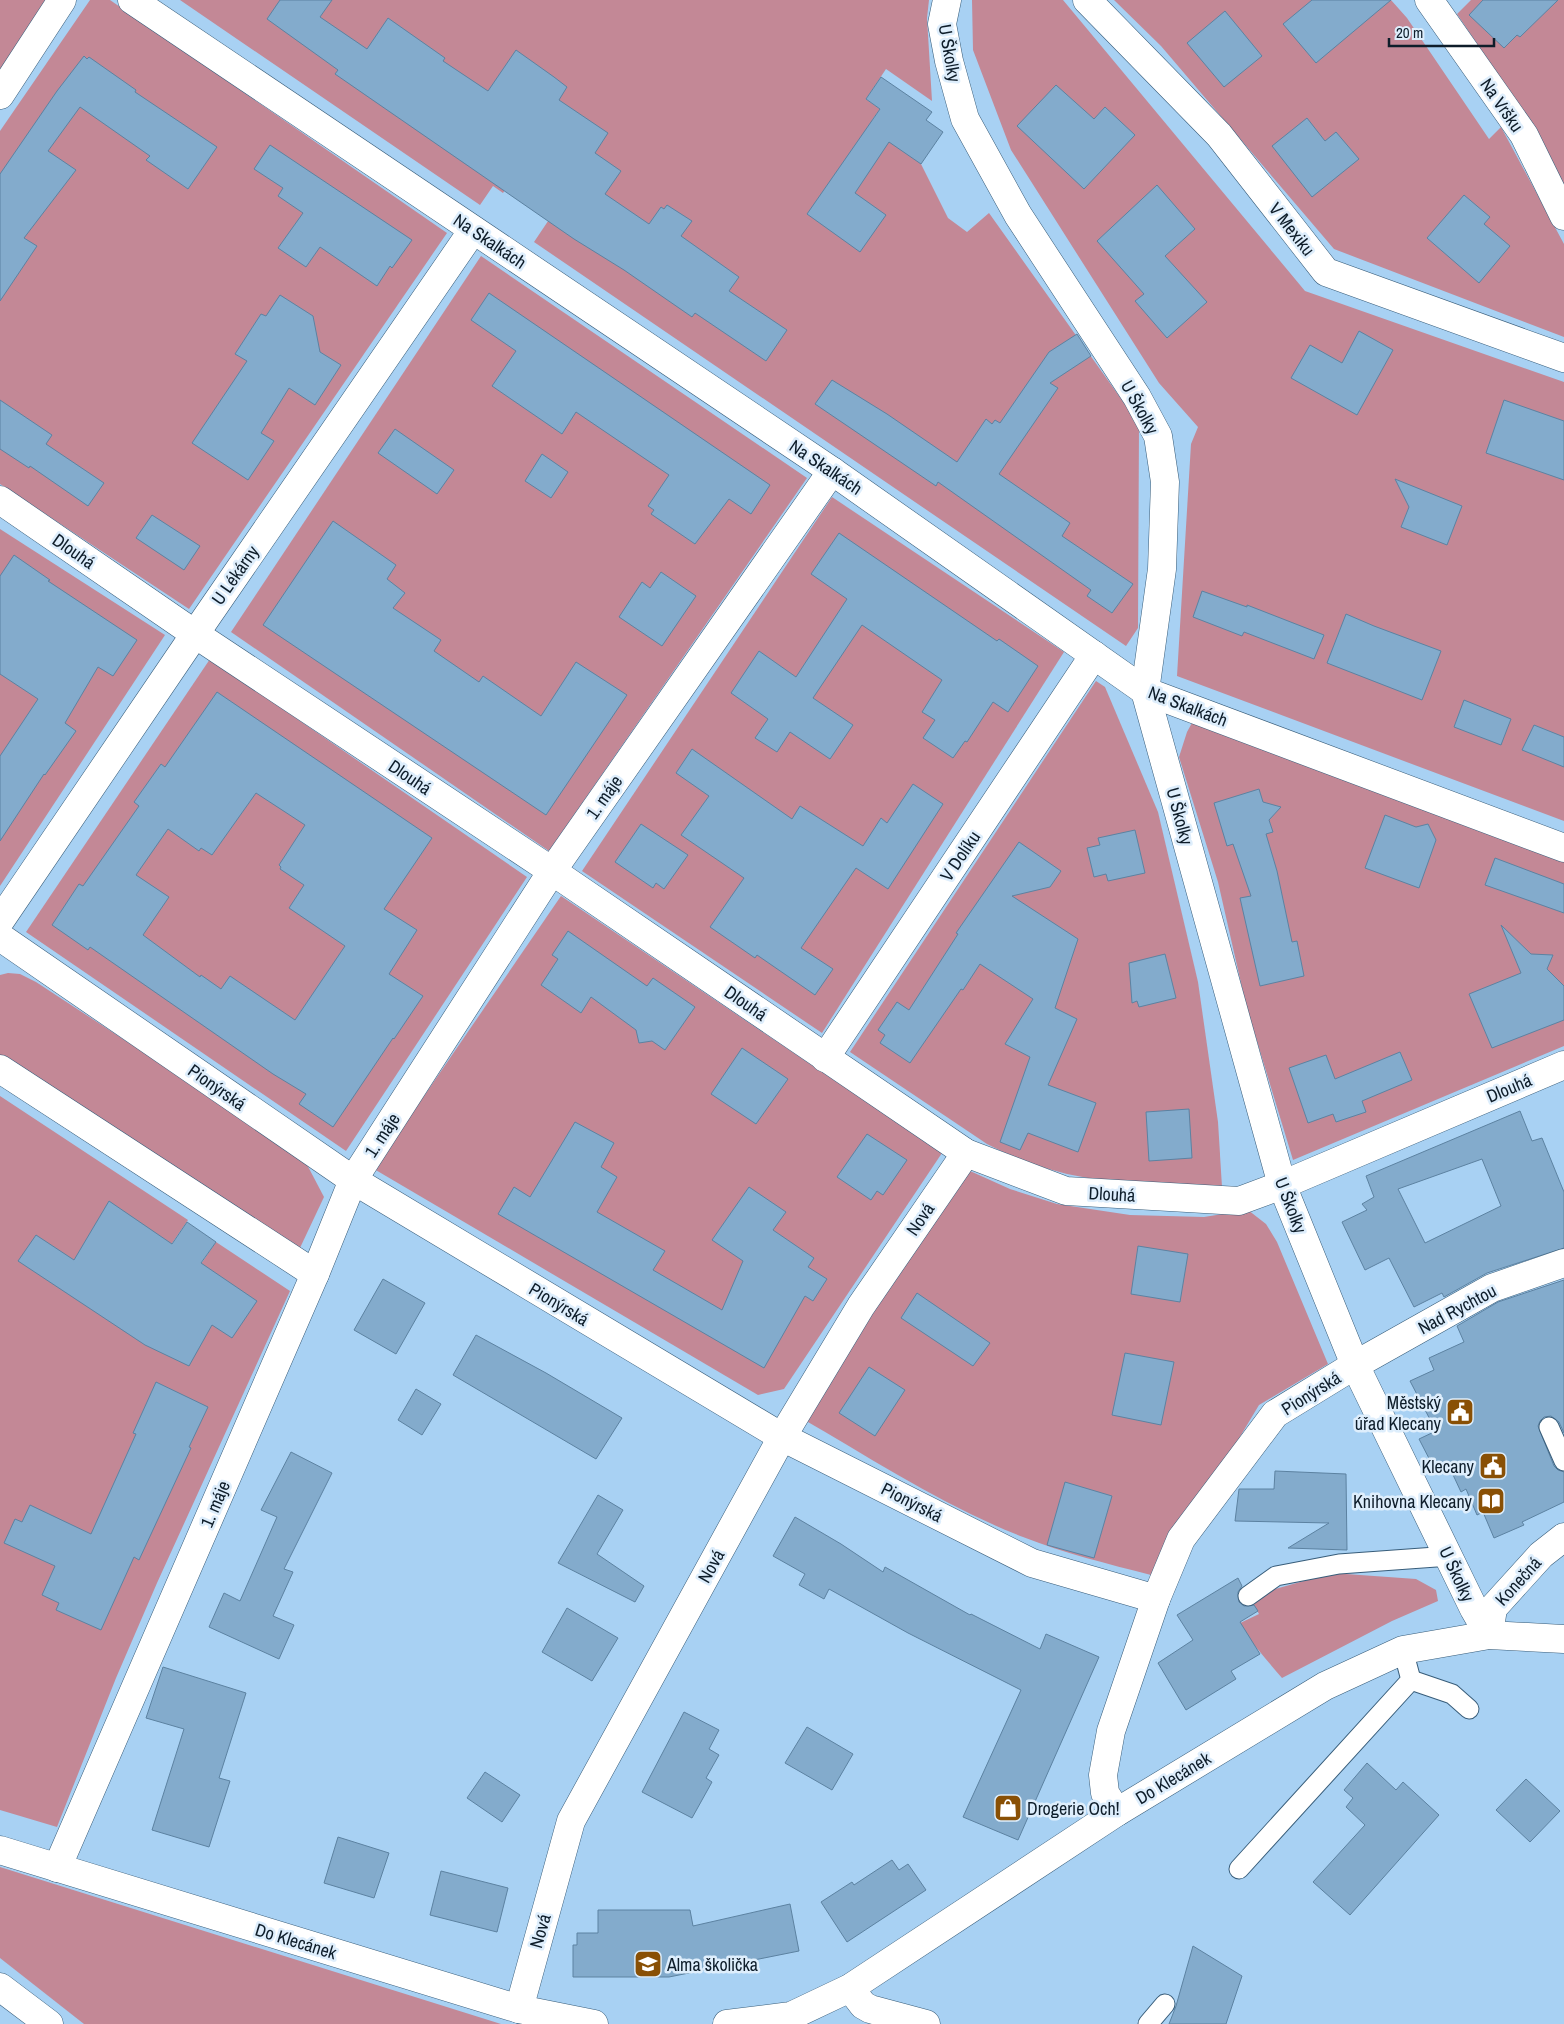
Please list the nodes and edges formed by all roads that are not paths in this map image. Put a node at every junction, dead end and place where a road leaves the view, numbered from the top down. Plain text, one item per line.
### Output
1 (62, 0) edge
2 (132, 0) edge
3 (947, 0) edge
4 (1087, 0) edge
5 (1429, 0) edge
6 (0, 94) edge
7 (1564, 216) edge
8 (473, 230) junction
9 (1564, 358) edge
10 (832, 471) junction
11 (0, 500) edge
12 (195, 634) junction
13 (1094, 655) junction
14 (1145, 691) junction
15 (1564, 848) edge
16 (552, 871) junction
17 (0, 921) edge
18 (0, 937) edge
19 (825, 1058) junction
20 (1564, 1065) edge
21 (0, 1069) edge
22 (966, 1153) junction
23 (353, 1180) junction
24 (1282, 1185) junction
25 (1564, 1262) edge
26 (315, 1274) junction
27 (1355, 1365) junction
28 (1549, 1427) dead end
29 (782, 1438) junction
30 (1564, 1461) edge
31 (1564, 1537) edge
32 (1450, 1556) junction
33 (1248, 1596) dead end
34 (1156, 1599) junction
35 (1489, 1635) junction
36 (1564, 1639) edge
37 (1403, 1650) junction
38 (1411, 1680) junction
39 (1469, 1709) dead end
40 (1117, 1812) junction
41 (0, 1850) edge
42 (57, 1868) junction
43 (1239, 1869) dead end
44 (0, 1987) edge
45 (850, 1988) junction
46 (1165, 2004) dead end
47 (519, 2009) junction
48 (793, 2020) edge
49 (49, 2024) edge
50 (594, 2024) edge
51 (727, 2024) edge
52 (926, 2024) edge
53 (1148, 2024) edge

1 - 6 street
2 - 8 street, Na Skalkách
3 - 14 street, U Školky
4 - 9 street, V Mexiku
5 - 7 street, Na Vršku
8 - 10 street, Na Skalkách
8 - 12 street, U Lékárny
10 - 13 street, Na Skalkách
10 - 16 street, 1. máje
11 - 12 street, Dlouhá
12 - 16 street, Dlouhá
12 - 17 street, U Lékárny
13 - 14 street, Na Skalkách
13 - 19 street, V Dolíku
14 - 15 street, Na Skalkách
14 - 24 street, U Školky
16 - 19 street, Dlouhá
16 - 23 street, 1. máje
18 - 23 street, Pionýrská
19 - 22 street, Dlouhá
20 - 24 street, Dlouhá
21 - 26 street
22 - 24 street, Dlouhá
22 - 29 street, Nová
23 - 26 street, 1. máje
23 - 29 street, Pionýrská
24 - 27 street, U Školky
25 - 27 street, Nad Rychtou
26 - 42 street, 1. máje
27 - 32 street, U Školky
27 - 34 street, Pionýrská
28 - 30 lane
29 - 34 street, Pionýrská
29 - 47 street, Nová
31 - 35 street, Konečná
32 - 33 lane
32 - 35 street, U Školky
34 - 40 street, Pionýrská
35 - 36 street, Do Klecánek
35 - 37 street, Do Klecánek
37 - 38 lane
37 - 40 street, Do Klecánek
38 - 39 lane
38 - 43 lane
40 - 45 street, Do Klecánek
41 - 42 street, Do Klecánek
42 - 47 street, Do Klecánek
44 - 49 street
45 - 48 street, Do Klecánek
45 - 52 street
46 - 53 lane
47 - 50 street, Do Klecánek
48 - 51 street, Do Klecánek

